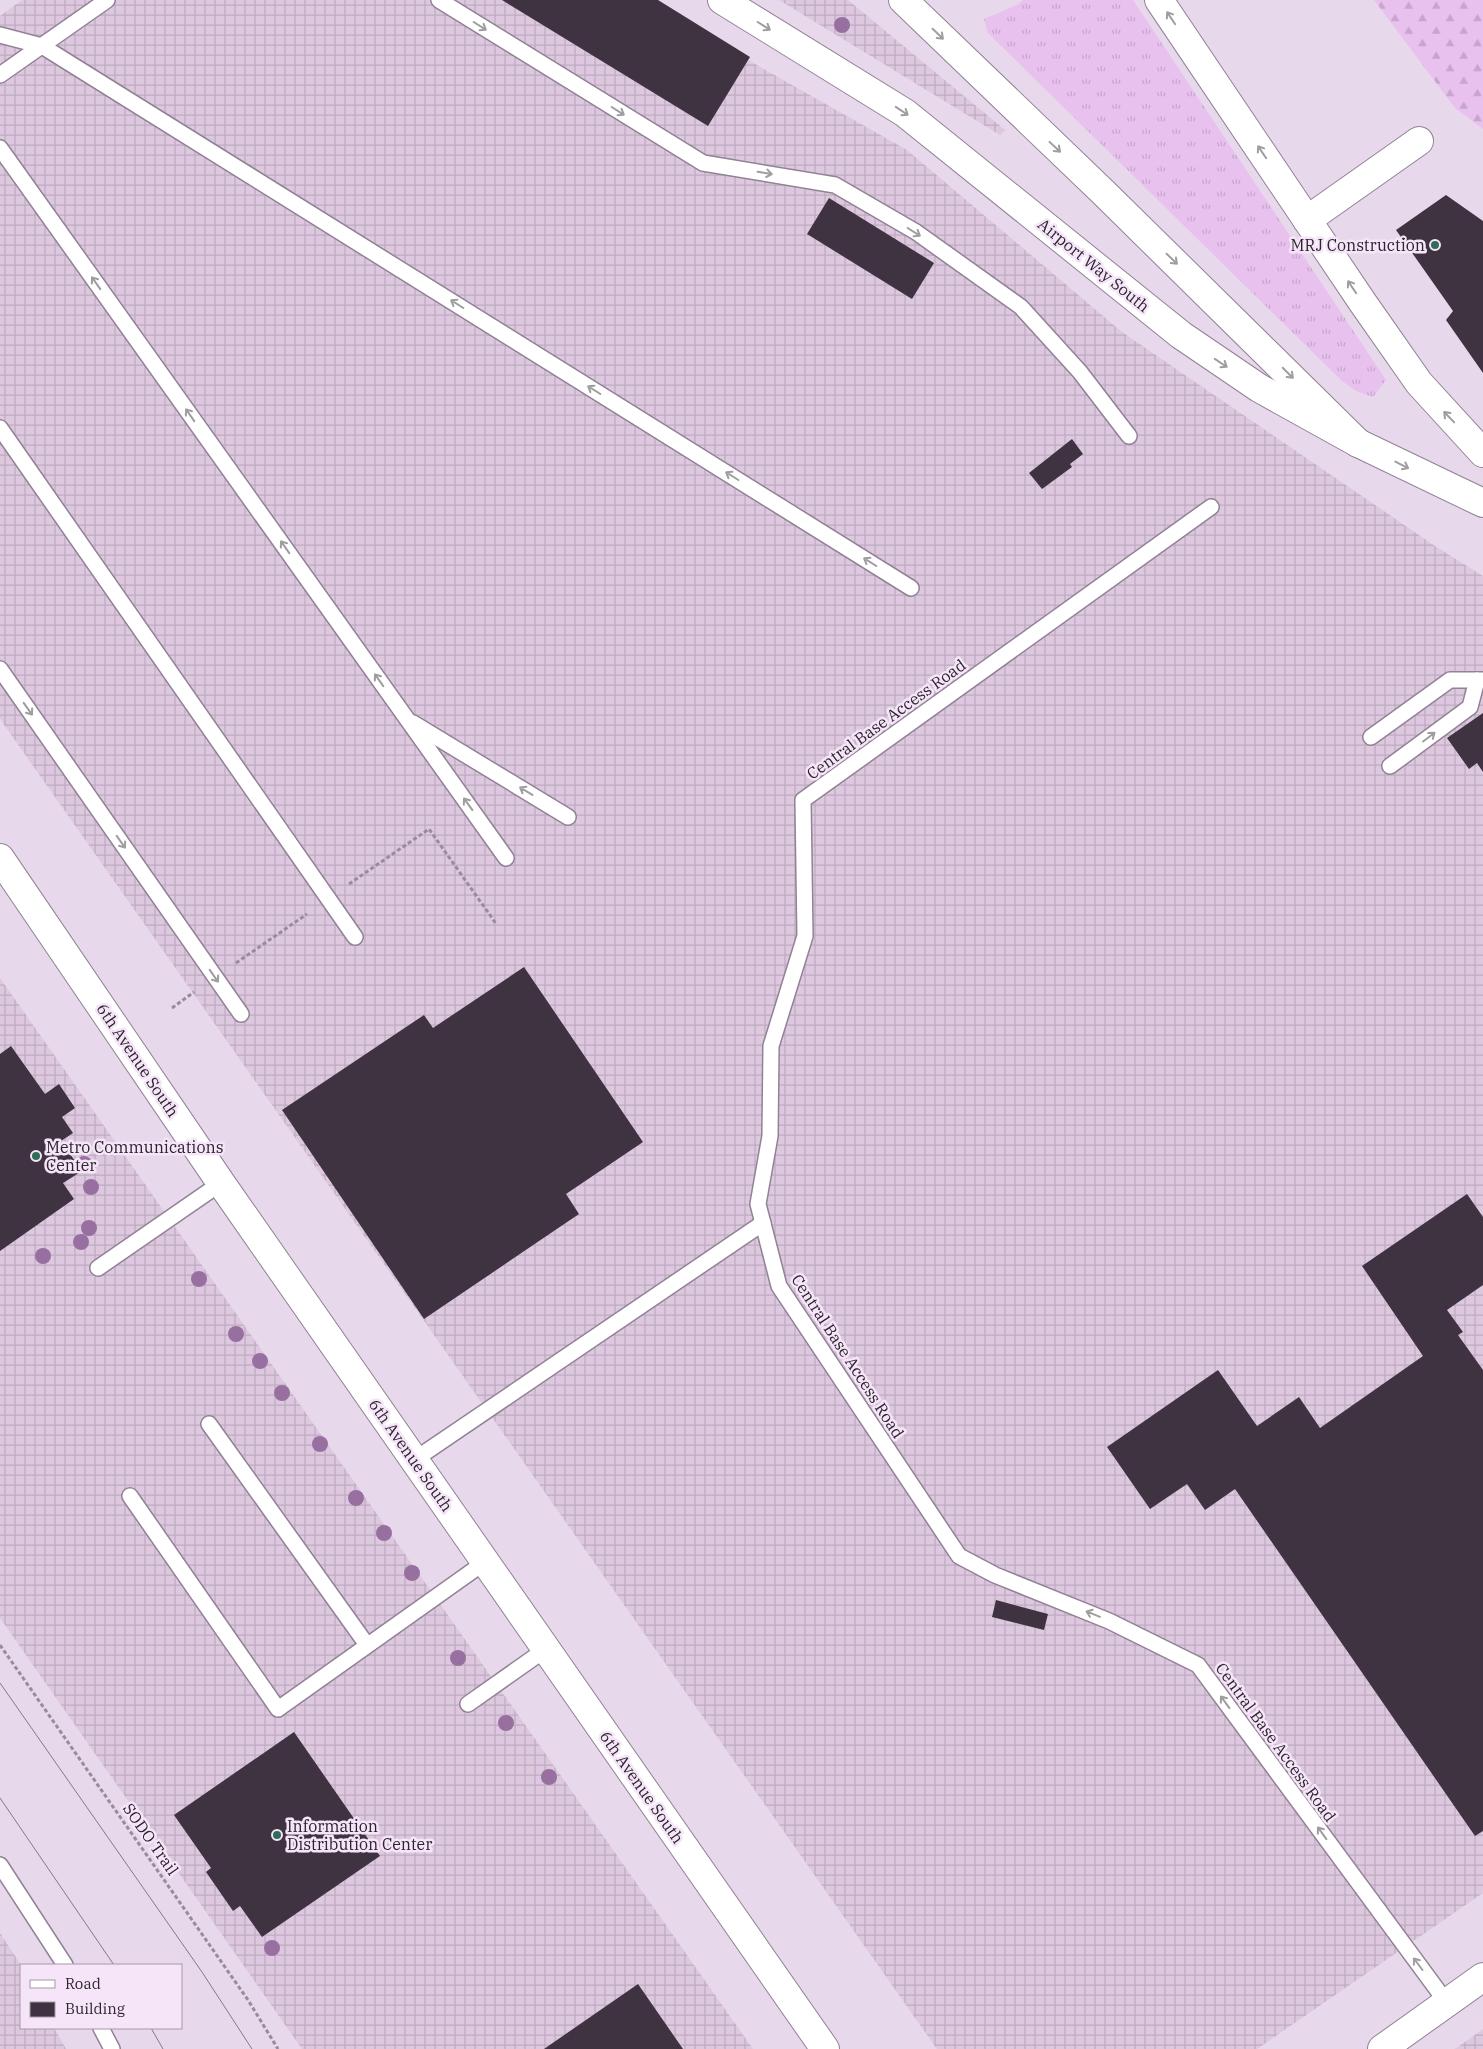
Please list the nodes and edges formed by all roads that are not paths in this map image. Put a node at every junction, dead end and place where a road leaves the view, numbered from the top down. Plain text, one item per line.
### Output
1 (107, 0) edge
2 (439, 0) edge
3 (722, 0) edge
4 (903, 0) edge
5 (1159, 0) edge
6 (0, 35) edge
7 (42, 46) junction
8 (0, 75) edge
9 (1419, 141) dead end
10 (0, 148) edge
11 (1307, 220) junction
12 (0, 428) edge
13 (1129, 436) dead end
14 (1358, 443) junction
15 (1483, 452) edge
16 (1483, 503) edge
17 (1211, 507) dead end
18 (912, 588) dead end
19 (0, 669) edge
20 (1480, 680) edge
21 (407, 720) junction
22 (1371, 737) dead end
23 (1390, 766) dead end
24 (568, 817) dead end
25 (506, 858) dead end
26 (1, 861) edge
27 (355, 937) dead end
28 (241, 1014) dead end
29 (221, 1183) junction
30 (763, 1223) junction
31 (98, 1268) dead end
32 (209, 1424) dead end
33 (414, 1460) junction
34 (130, 1496) dead end
35 (485, 1562) junction
36 (367, 1645) junction
37 (546, 1649) junction
38 (468, 1704) dead end
39 (0, 1865) edge
40 (64, 1964) edge
41 (1483, 1978) edge
42 (1447, 2003) junction
43 (102, 2029) edge
44 (112, 2049) edge
45 (825, 2049) edge
46 (1382, 2049) edge

1 - 7 lane
2 -> 13 lane
3 -> 14 main road, Airport Way South
4 -> 14 main road
11 -> 5 main road
6 - 7 lane
7 - 8 lane
18 -> 7 lane
9 - 11 main road
21 -> 10 lane
15 -> 11 main road
12 - 27 lane
14 -> 16 main road, Airport Way South
17 - 30 lane, Central Base Access Road
19 -> 28 lane
20 - 22 lane
23 -> 20 lane
24 -> 21 lane
25 -> 21 lane
26 - 29 main road, 6th Avenue South
29 - 31 lane
29 - 33 main road, 6th Avenue South
30 - 33 lane
42 -> 30 lane, Central Base Access Road
32 - 36 lane
33 - 35 main road, 6th Avenue South
34 - 36 lane
35 - 36 lane
35 - 37 main road, 6th Avenue South
37 - 38 lane
37 - 45 main road, 6th Avenue South
39 - 40 lane
41 - 42 main road
42 - 46 main road
43 - 44 lane

